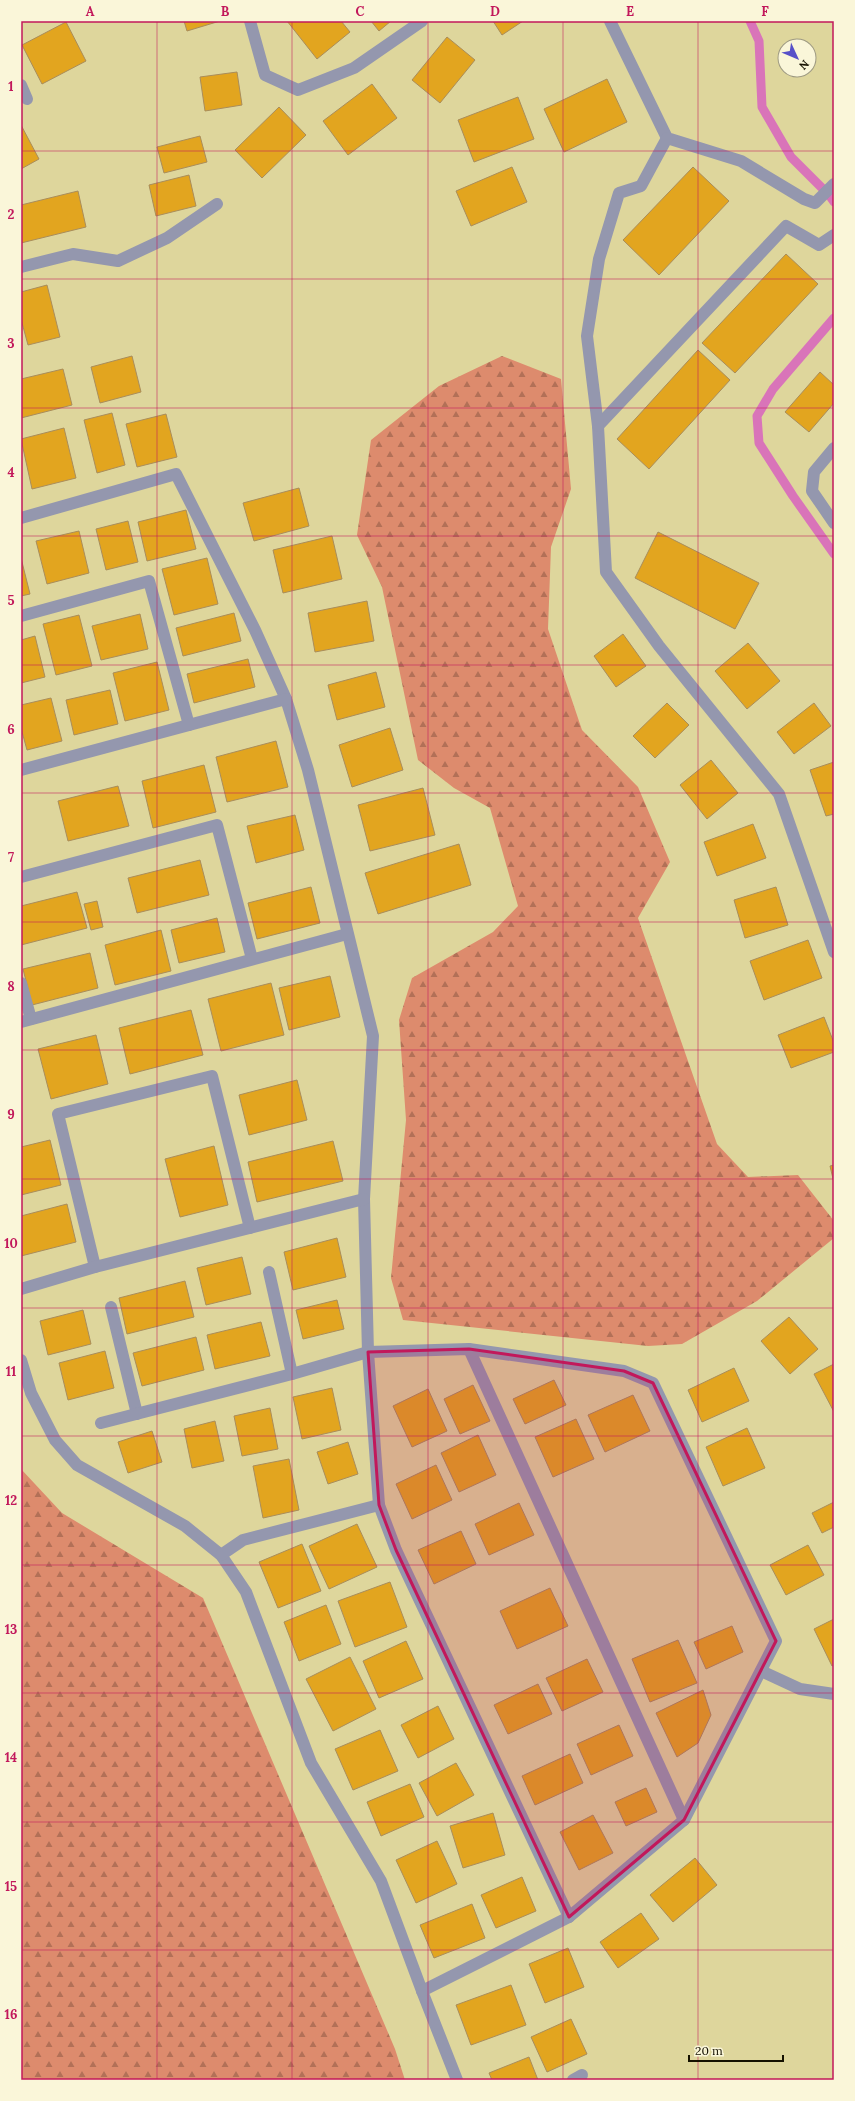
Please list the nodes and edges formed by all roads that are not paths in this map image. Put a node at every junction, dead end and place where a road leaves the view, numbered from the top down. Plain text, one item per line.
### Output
1 (250, 21) edge
2 (422, 21) edge
3 (610, 21) edge
4 (21, 85) edge
5 (27, 99) dead end
6 (667, 138) junction
7 (834, 184) edge
8 (217, 204) dead end
9 (834, 235) edge
10 (21, 267) edge
11 (598, 426) junction
12 (834, 448) edge
13 (22, 514) edge
14 (834, 523) edge
15 (21, 616) edge
16 (286, 699) junction
17 (189, 725) junction
18 (21, 770) edge
19 (21, 877) edge
20 (347, 934) junction
21 (834, 952) edge
22 (252, 959) junction
23 (21, 983) edge
24 (26, 1021) edge
25 (364, 1199) junction
26 (250, 1228) junction
27 (95, 1267) junction
28 (269, 1272) dead end
29 (21, 1289) edge
30 (111, 1307) dead end
31 (469, 1349) junction
32 (368, 1352) junction
33 (21, 1360) edge
34 (292, 1374) junction
35 (136, 1414) junction
36 (101, 1423) dead end
37 (379, 1505) junction
38 (221, 1555) junction
39 (761, 1671) junction
40 (834, 1694) edge
41 (684, 1820) junction
42 (569, 1917) junction
43 (422, 1991) junction
44 (457, 2080) edge

1 - 2 street
3 - 6 street
4 - 5 street
6 - 7 street
6 - 11 street
8 - 10 street
9 - 11 street
11 - 21 street
12 - 14 street
13 - 16 street
15 - 17 street
16 - 17 street
16 - 20 street
17 - 18 street
19 - 22 street
20 - 22 street
20 - 25 street
22 - 24 street
23 - 24 street
25 - 26 street
25 - 32 street
26 - 27 street
26 - 27 street
27 - 29 street
28 - 34 street
30 - 35 street
31 - 32 street
31 - 39 street
31 - 41 street
32 - 34 street
32 - 37 street
33 - 38 street
34 - 35 street
35 - 36 street
37 - 38 street
37 - 42 street
38 - 43 street
39 - 40 street
39 - 41 street
41 - 42 street
42 - 43 street
43 - 44 street

